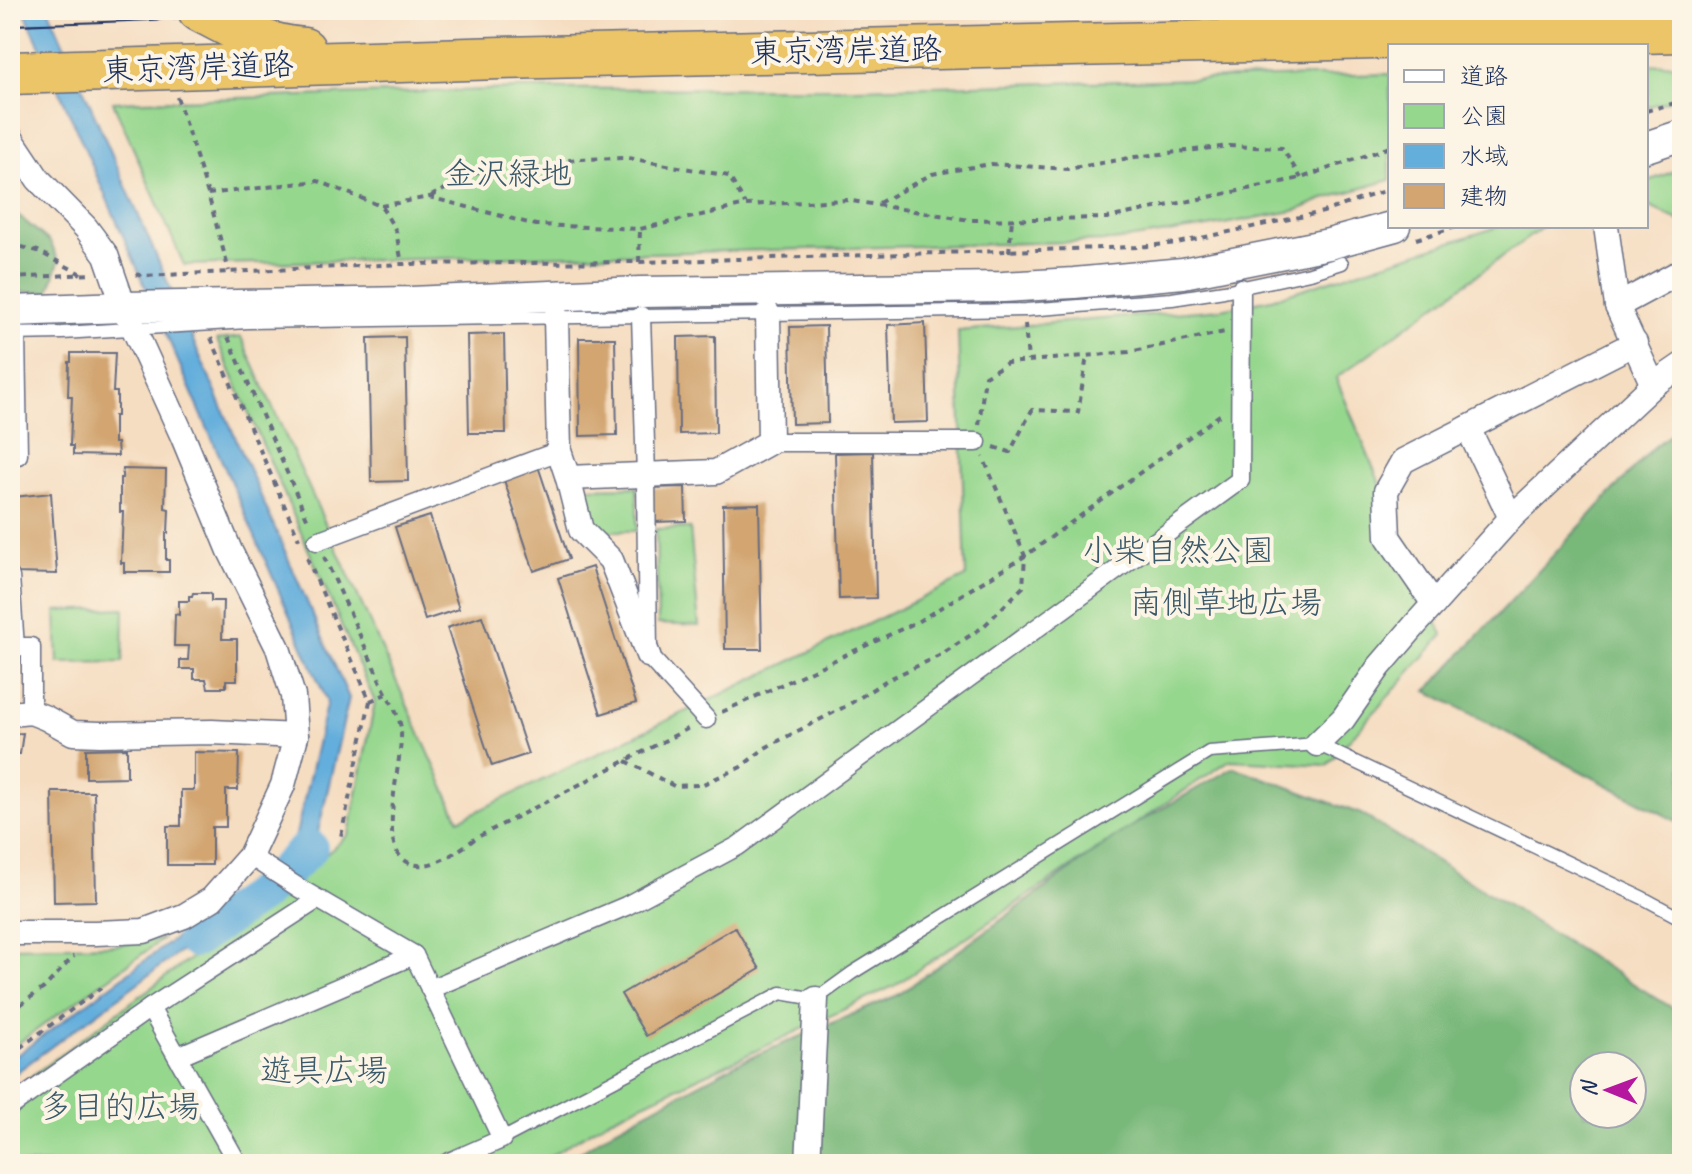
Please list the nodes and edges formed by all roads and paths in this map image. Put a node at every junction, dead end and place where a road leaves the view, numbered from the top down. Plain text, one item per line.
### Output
1 (199, 10) edge
2 (1325, 25) edge
3 (1682, 31) edge
4 (501, 58) junction
5 (10, 73) edge
6 (176, 93) dead end
7 (1682, 101) edge
8 (1648, 110) edge
9 (1682, 135) edge
10 (10, 137) edge
11 (1648, 146) edge
12 (1388, 148) edge
13 (1301, 178) junction
14 (1388, 190) edge
15 (208, 194) junction
16 (429, 197) junction
17 (877, 204) junction
18 (746, 205) junction
19 (381, 206) junction
20 (1012, 219) junction
21 (1388, 228) edge
22 (1606, 228) edge
23 (640, 229) junction
24 (10, 244) edge
25 (1009, 252) junction
26 (639, 262) junction
27 (1342, 263) dead end
28 (402, 264) junction
29 (229, 271) junction
30 (1682, 271) edge
31 (112, 273) junction
32 (84, 275) junction
33 (10, 278) edge
34 (1241, 288) junction
35 (1617, 306) junction
36 (1026, 310) junction
37 (768, 314) junction
38 (641, 316) junction
39 (145, 317) junction
40 (556, 317) junction
41 (203, 319) junction
42 (12, 326) edge
43 (1241, 328) junction
44 (1635, 343) junction
45 (1087, 356) junction
46 (1028, 361) junction
47 (1682, 365) edge
48 (1653, 385) junction
49 (1240, 400) junction
50 (1468, 428) junction
51 (770, 442) junction
52 (977, 442) junction
53 (559, 451) junction
54 (10, 455) edge
55 (646, 475) junction
56 (568, 478) junction
57 (1511, 518) junction
58 (317, 541) dead end
59 (1025, 556) junction
60 (10, 577) edge
61 (1434, 604) junction
62 (648, 655) junction
63 (386, 694) dead end
64 (370, 701) junction
65 (21, 713) edge
66 (706, 719) junction
67 (401, 727) dead end
68 (296, 736) junction
69 (1317, 744) junction
70 (626, 761) junction
71 (340, 841) dead end
72 (256, 860) junction
73 (318, 899) junction
74 (1682, 919) edge
75 (10, 933) edge
76 (95, 933) junction
77 (414, 955) junction
78 (101, 988) dead end
79 (430, 989) junction
80 (816, 999) junction
81 (150, 1008) junction
82 (10, 1012) edge
83 (10, 1055) edge
84 (178, 1056) junction
85 (10, 1107) edge
86 (502, 1139) junction
87 (238, 1164) edge
88 (445, 1164) edge
89 (808, 1164) edge

1 - 4 highway
2 - 3 highway, 東京湾岸道路
2 - 4 highway, 東京湾岸道路
4 - 5 highway, 東京湾岸道路
6 - 15 path
7 - 8 path
9 - 11 street
10 - 31 street
12 - 13 path
13 - 17 path
13 - 20 path
14 - 25 path
15 - 19 path
15 - 29 path
16 - 18 path
16 - 19 path
16 - 23 path
17 - 18 path
17 - 20 path
18 - 23 path
19 - 28 path
20 - 25 path
21 - 41 street
22 - 35 street
23 - 26 path
24 - 32 path
25 - 26 path
26 - 28 path
27 - 34 lane
28 - 29 path
29 - 31 path
30 - 35 street
31 - 32 path
31 - 39 street
32 - 33 path
34 - 36 lane
34 - 43 street
35 - 44 street
36 - 37 lane
36 - 46 path
37 - 38 lane
37 - 51 street
38 - 40 lane
38 - 55 street
39 - 41 street
39 - 42 street
39 - 68 street
40 - 41 lane
40 - 53 street
41 - 64 path
42 - 54 street
43 - 45 path
43 - 49 street
44 - 48 street
44 - 50 street
45 - 46 path
45 - 52 path
46 - 52 path
47 - 48 street
48 - 57 street
49 - 59 path
49 - 79 street
50 - 57 street
50 - 61 street
51 - 52 street
51 - 55 street
52 - 59 path
53 - 56 street
53 - 58 street
55 - 56 street
55 - 62 street
56 - 62 street
57 - 61 street
59 - 66 path
59 - 70 path
60 - 65 street
61 - 69 street
62 - 66 street
63 - 64 path
64 - 71 path
65 - 68 street
66 - 70 path
67 - 70 path
68 - 72 street
69 - 74 lane
69 - 80 lane
72 - 73 street
72 - 76 street
73 - 77 street
73 - 81 street
75 - 76 street
76 - 82 path
77 - 79 street
77 - 84 street
78 - 83 path
79 - 86 street
80 - 86 lane
80 - 89 street
81 - 84 street
81 - 85 street
84 - 87 street
86 - 88 street

